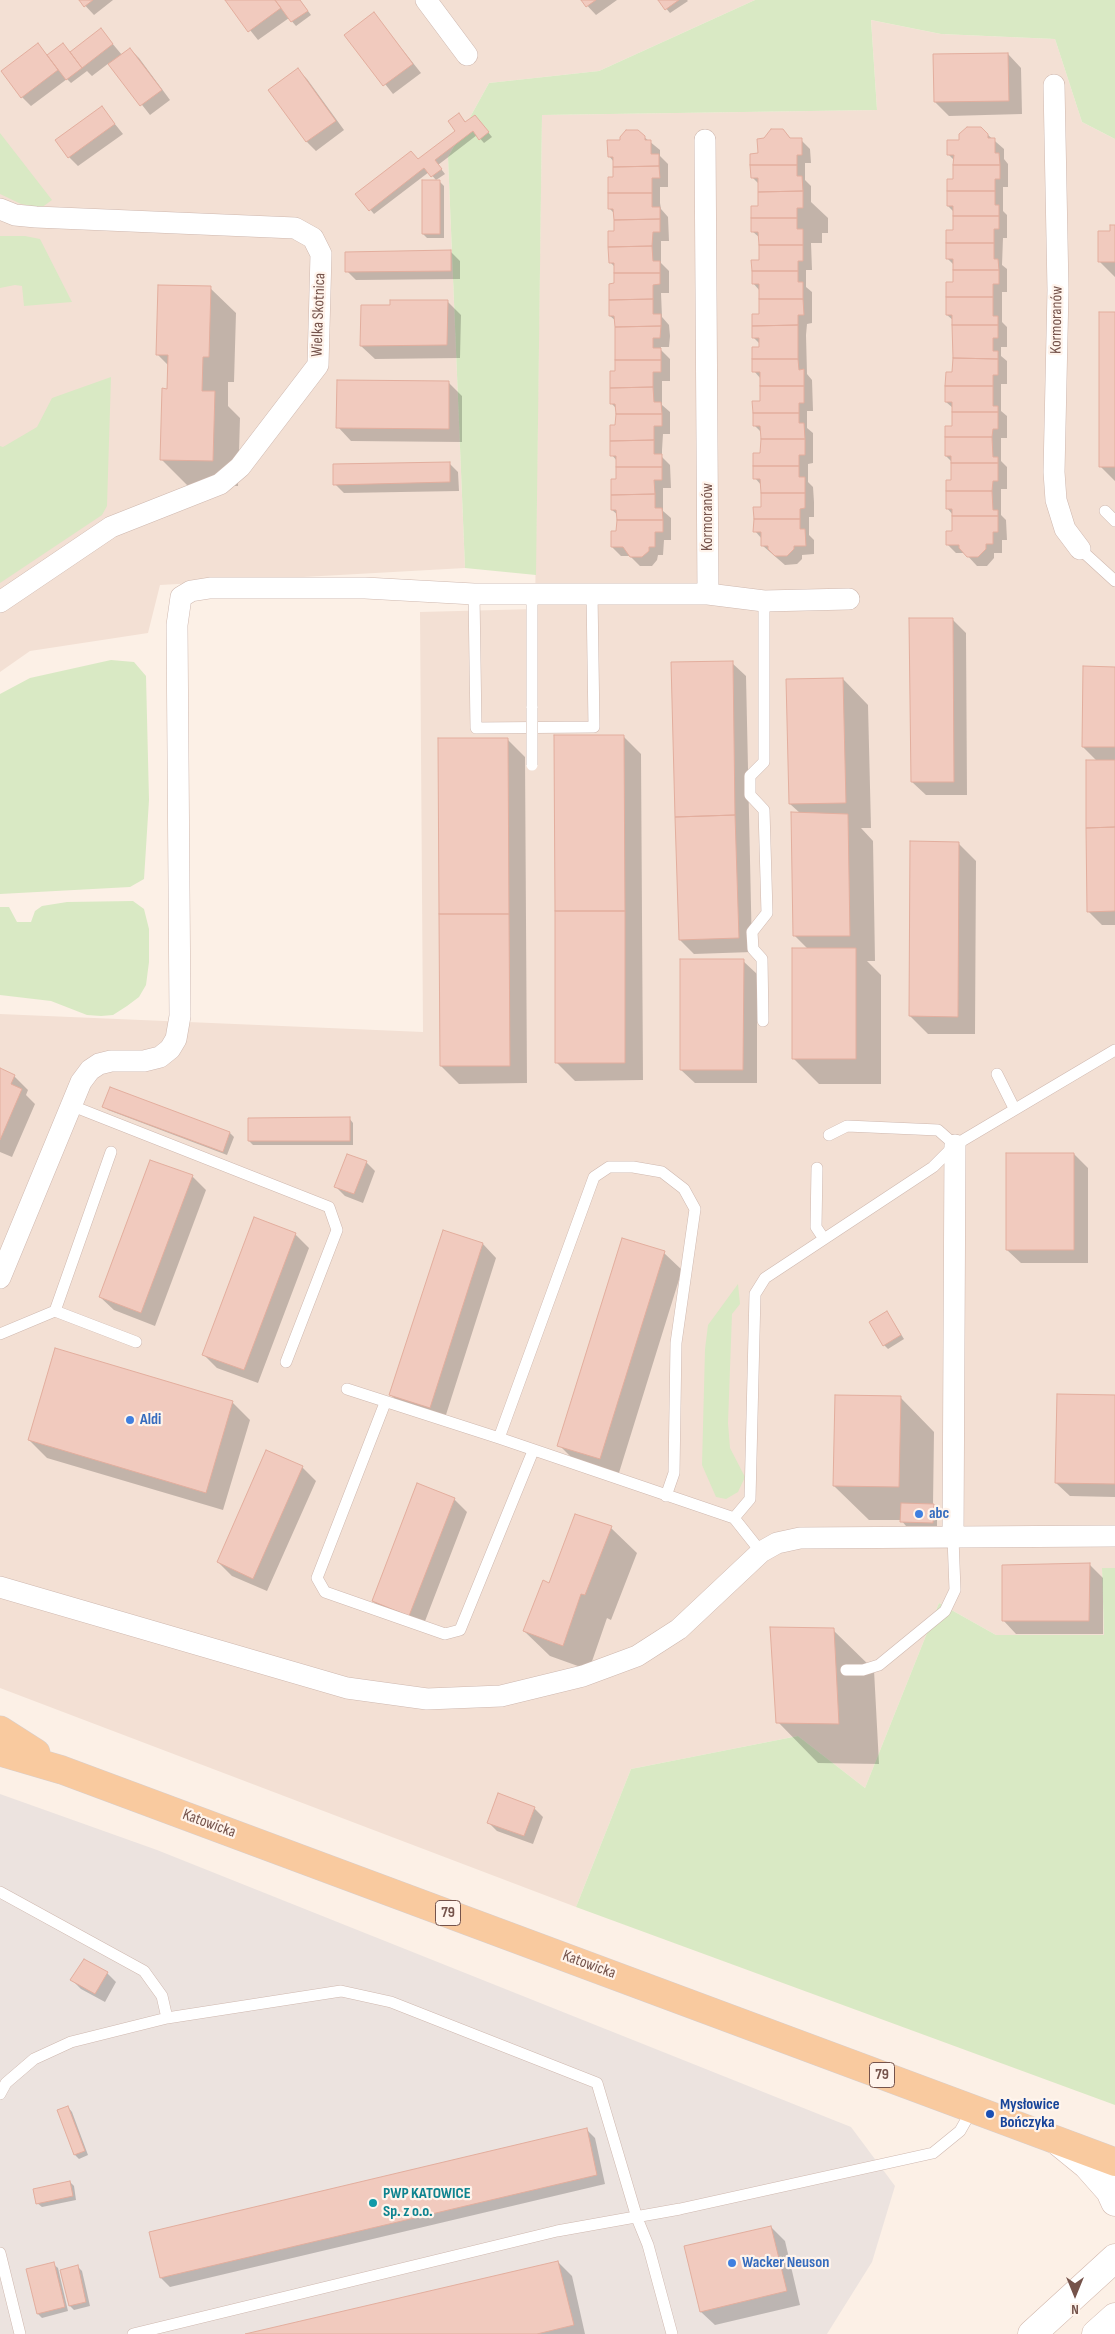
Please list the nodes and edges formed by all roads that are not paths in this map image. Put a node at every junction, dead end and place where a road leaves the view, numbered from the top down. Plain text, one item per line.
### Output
1 (426, 0) edge
2 (467, 56) dead end
3 (1054, 85) dead end
4 (705, 140) dead end
5 (0, 209) edge
6 (1105, 511) dead end
7 (1115, 521) edge
8 (1080, 549) joint
9 (1115, 582) edge
10 (532, 593) junction
11 (592, 593) junction
12 (474, 594) junction
13 (708, 594) junction
14 (849, 599) dead end
15 (764, 601) junction
16 (0, 602) edge
17 (532, 765) dead end
18 (763, 1021) dead end
19 (1115, 1050) edge
20 (997, 1074) dead end
21 (70, 1105) junction
22 (1014, 1108) junction
23 (828, 1135) dead end
24 (955, 1145) junction
25 (111, 1152) dead end
26 (817, 1168) dead end
27 (824, 1239) junction
28 (0, 1278) edge
29 (55, 1311) junction
30 (0, 1334) edge
31 (136, 1342) dead end
32 (286, 1362) dead end
33 (347, 1389) dead end
34 (384, 1403) junction
35 (499, 1438) junction
36 (533, 1451) junction
37 (666, 1496) junction
38 (734, 1518) junction
39 (1115, 1536) edge
40 (953, 1538) junction
41 (761, 1552) junction
42 (0, 1587) edge
43 (846, 1670) dead end
44 (0, 1730) edge
45 (0, 1752) edge
46 (62, 1770) junction
47 (0, 1892) edge
48 (168, 2018) junction
49 (0, 2094) edge
50 (973, 2108) junction
51 (1055, 2138) junction
52 (1115, 2162) edge
53 (1115, 2202) edge
54 (637, 2218) junction
55 (0, 2253) edge
56 (1111, 2257) edge
57 (1115, 2317) edge
58 (20, 2334) edge
59 (133, 2334) edge
60 (672, 2334) edge
61 (1032, 2334) edge
62 (1096, 2334) edge

1 - 2 street
3 - 8 street, Kormoranów
4 - 13 street, Kormoranów
5 - 16 street, Wielka Skotnica
6 - 7 lane
8 - 9 lane
10 - 11 street
10 - 12 street
10 - 17 lane, bridge
11 - 12 lane
11 - 13 street
12 - 21 street
13 - 15 street
14 - 15 street
15 - 18 lane
19 - 22 lane
20 - 22 lane
21 - 28 street
21 - 32 lane
22 - 24 lane
23 - 24 lane
24 - 27 lane
24 - 40 street
25 - 29 lane
26 - 27 lane
27 - 38 lane
29 - 30 lane
29 - 31 lane
33 - 34 lane
34 - 35 lane
34 - 36 lane
35 - 36 lane
35 - 37 lane
36 - 37 lane
37 - 38 lane
38 - 41 lane
39 - 40 street
40 - 41 street
40 - 43 lane
41 - 42 street
44 - 46 main road, Katowicka / 79
45 - 46 main road, Katowicka / 79
46 - 50 main road, Katowicka / 79
47 - 48 lane
48 - 49 lane
48 - 54 lane
50 - 51 main road, Katowicka / 79
50 - 54 lane
51 - 52 main road, Katowicka / 79
51 - 53 street
54 - 59 lane
54 - 60 lane
55 - 58 lane
56 - 61 street
57 - 62 street

